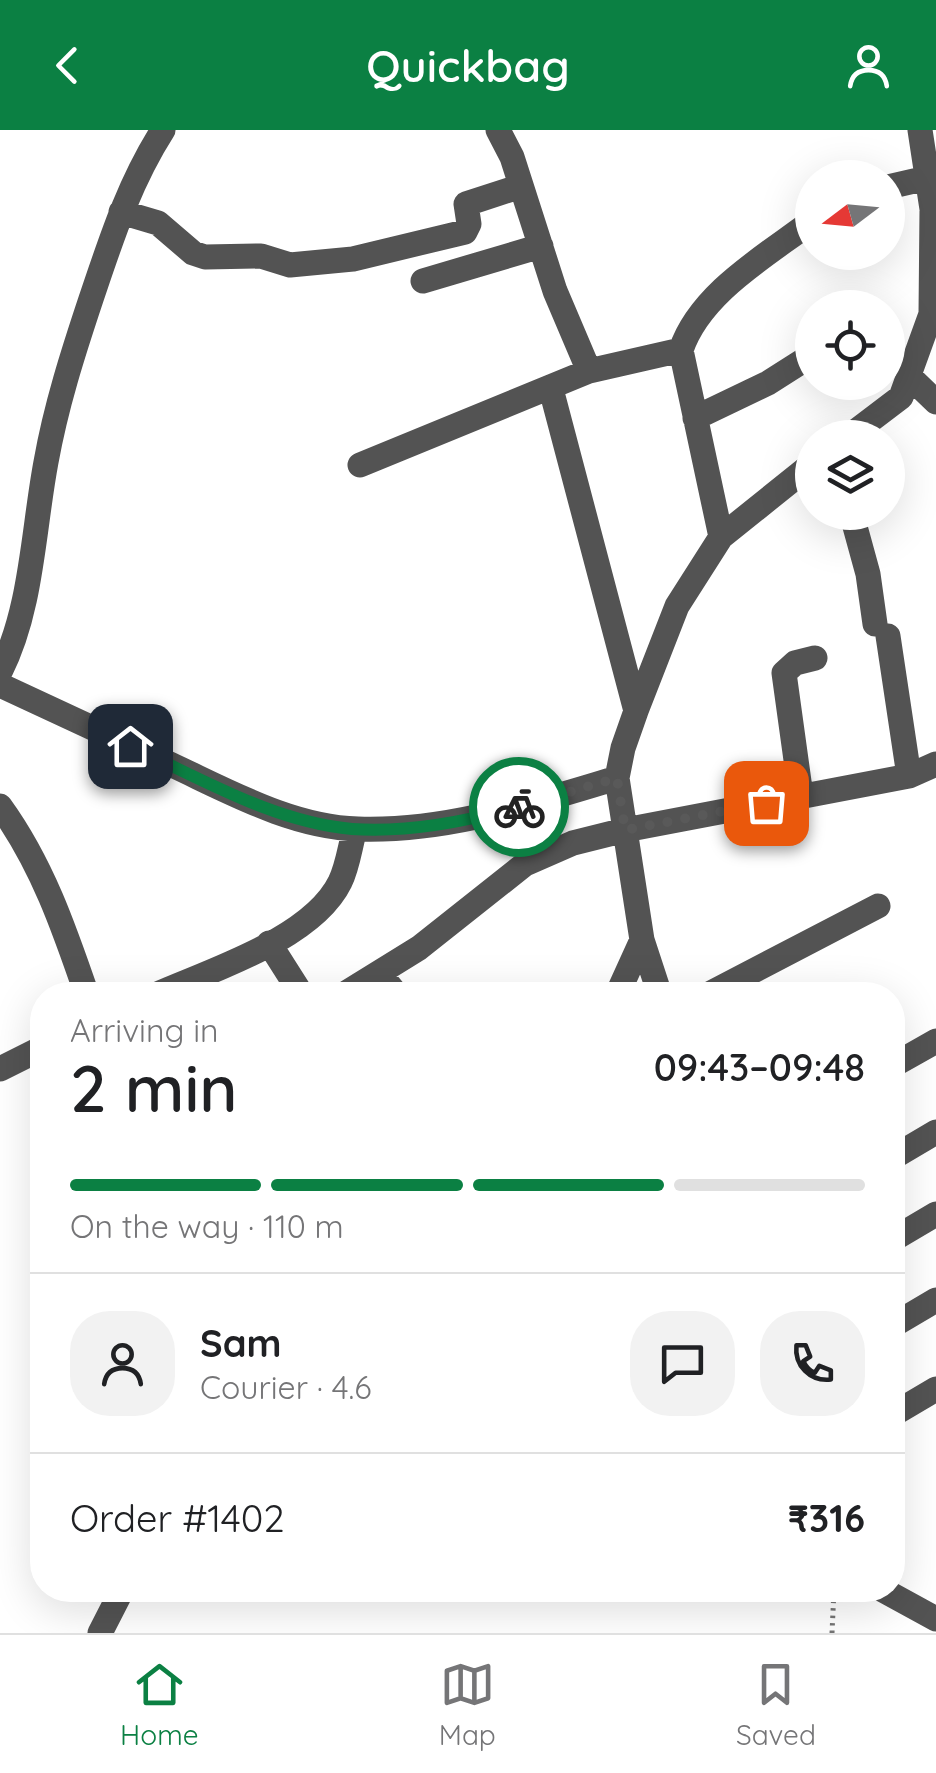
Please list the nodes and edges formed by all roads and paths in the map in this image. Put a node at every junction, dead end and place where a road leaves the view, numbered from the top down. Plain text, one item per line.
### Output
1 (163, 130) edge
2 (498, 130) edge
3 (920, 130) edge
4 (929, 164) edge
5 (905, 177) edge
6 (521, 186) junction
7 (120, 212) junction
8 (795, 234) edge
9 (540, 246) junction
10 (423, 281) dead end
11 (681, 350) junction
12 (795, 366) edge
13 (589, 371) junction
14 (908, 376) junction
15 (551, 389) junction
16 (936, 402) edge
17 (695, 418) junction
18 (871, 420) edge
19 (360, 466) dead end
20 (795, 477) edge
21 (856, 530) edge
22 (720, 537) junction
23 (815, 658) dead end
24 (0, 672) edge
25 (0, 685) edge
26 (636, 711) junction
27 (936, 764) edge
28 (909, 776) junction
29 (617, 778) junction
30 (801, 796) junction
31 (0, 806) edge
32 (355, 829) junction
33 (625, 830) junction
34 (878, 906) dead end
35 (642, 940) junction
36 (268, 943) junction
37 (380, 974) junction
38 (83, 982) edge
39 (184, 982) edge
40 (294, 982) edge
41 (366, 982) edge
42 (386, 982) edge
43 (623, 982) edge
44 (656, 982) edge
45 (732, 982) edge
46 (936, 1040) edge
47 (30, 1054) edge
48 (905, 1058) edge
49 (0, 1068) edge
50 (936, 1132) edge
51 (905, 1150) edge
52 (936, 1214) edge
53 (905, 1232) edge
54 (936, 1300) edge
55 (905, 1318) edge
56 (936, 1389) edge
57 (905, 1407) edge
58 (116, 1602) edge
59 (833, 1602) edge
60 (905, 1602) edge
61 (936, 1619) edge
62 (100, 1633) edge
63 (832, 1633) edge

1 - 7 street
2 - 6 street
3 - 4 street
4 - 5 street
4 - 14 street
6 - 7 street
6 - 9 street
7 - 24 street
8 - 11 street
9 - 10 street
9 - 13 street
11 - 13 street
11 - 17 street
12 - 17 street
13 - 15 street
14 - 16 street
14 - 18 street
15 - 19 street
15 - 26 street
17 - 22 street
20 - 22 street
21 - 28 street
22 - 26 street
23 - 30 street
25 - 32 street
26 - 29 street
27 - 28 street
28 - 30 street
29 - 32 street
29 - 33 street
30 - 33 street
31 - 38 street
32 - 36 street
33 - 35 street
33 - 37 street
34 - 45 street
35 - 43 street
35 - 44 street
36 - 39 street
36 - 40 street
37 - 41 street
37 - 42 street
46 - 48 street
47 - 49 street
50 - 51 street
52 - 53 street
54 - 55 street
56 - 57 street
58 - 62 street
59 - 63 path
60 - 61 street

